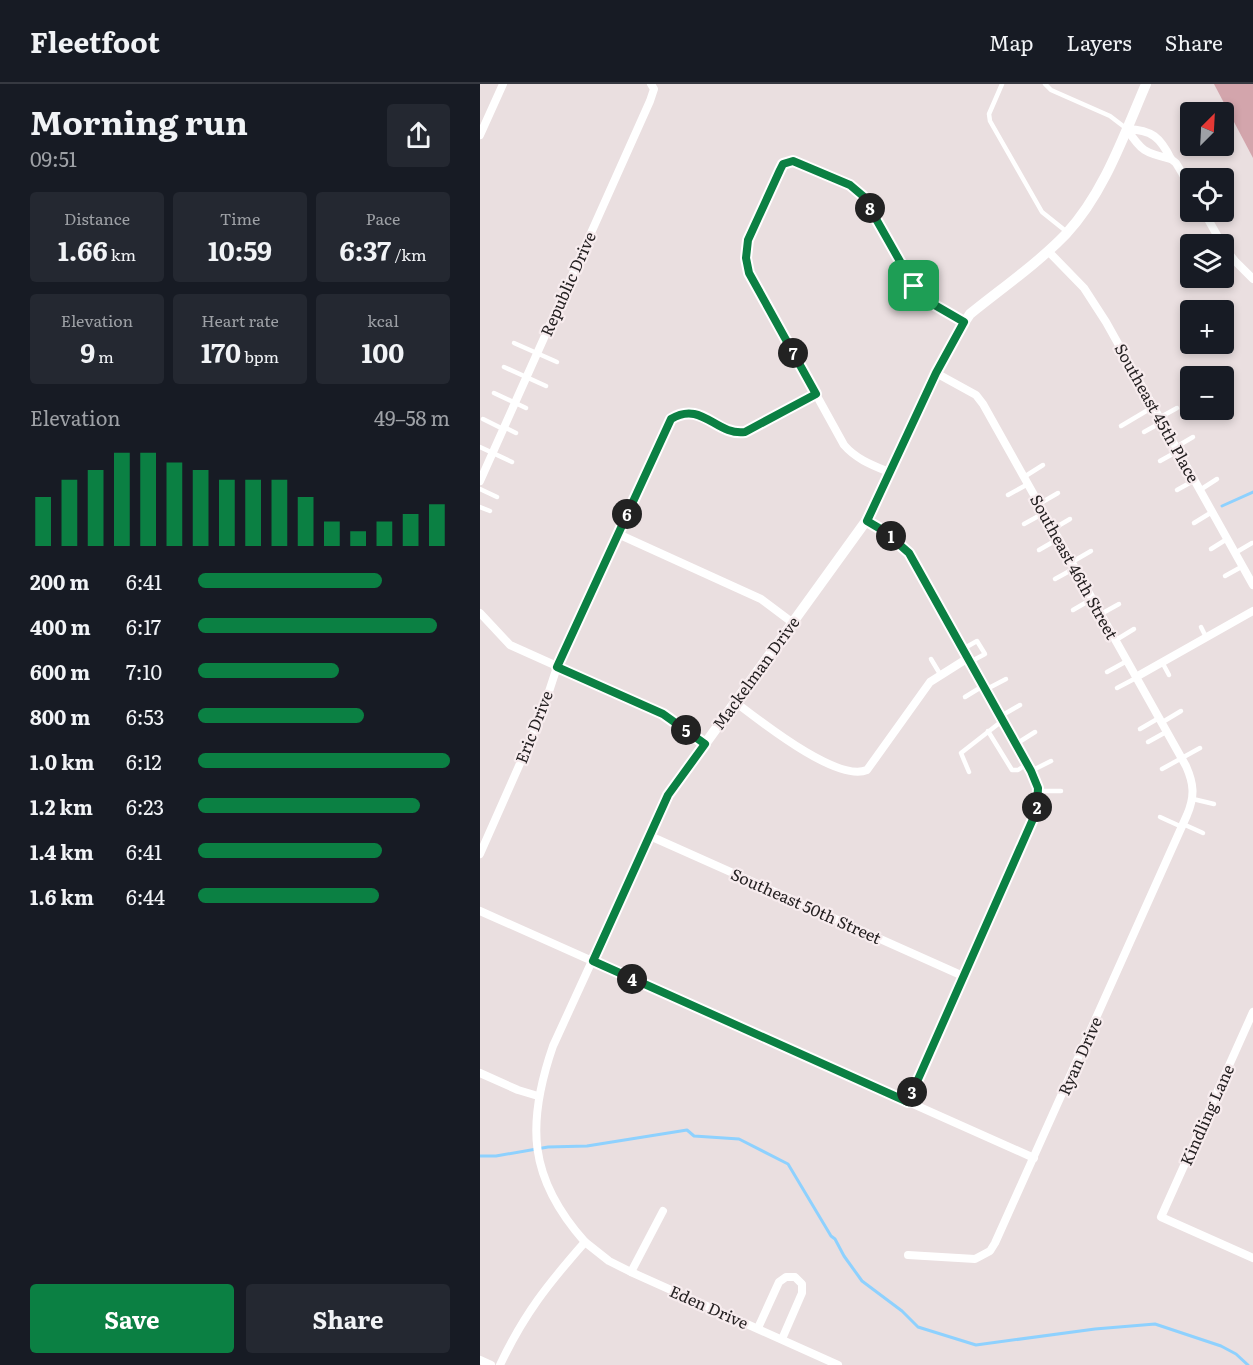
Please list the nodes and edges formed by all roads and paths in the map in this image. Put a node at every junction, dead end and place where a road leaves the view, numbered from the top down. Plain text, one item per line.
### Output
1 (503, 84) edge
2 (1002, 84) edge
3 (1045, 84) edge
4 (1146, 84) edge
5 (652, 85) edge
6 (1127, 129) junction
7 (480, 135) edge
8 (1154, 136) junction
9 (1147, 152) junction
10 (1171, 159) junction
11 (1180, 172) edge
12 (1067, 232) junction
13 (1048, 251) junction
14 (1234, 261) edge
15 (1253, 279) edge
16 (964, 322) junction
17 (514, 343) dead end
18 (537, 353) junction
19 (557, 362) dead end
20 (504, 367) dead end
21 (936, 373) junction
22 (526, 377) junction
23 (546, 386) dead end
24 (494, 393) dead end
25 (816, 394) junction
26 (515, 402) junction
27 (1153, 407) junction
28 (526, 408) dead end
29 (1177, 408) dead end
30 (483, 420) dead end
31 (1161, 420) junction
32 (1122, 426) dead end
33 (504, 428) junction
34 (1144, 432) dead end
35 (516, 433) dead end
36 (1193, 437) dead end
37 (480, 447) edge
38 (1177, 449) junction
39 (492, 453) junction
40 (1160, 461) dead end
41 (512, 462) dead end
42 (1043, 465) dead end
43 (889, 472) junction
44 (480, 478) edge
45 (1217, 479) dead end
46 (1026, 480) junction
47 (1194, 480) junction
48 (480, 489) edge
49 (1177, 490) dead end
50 (1200, 490) junction
51 (1058, 493) dead end
52 (1008, 495) dead end
53 (497, 497) dead end
54 (1039, 504) junction
55 (480, 507) edge
56 (490, 512) dead end
57 (1212, 512) junction
58 (1044, 513) junction
59 (1070, 519) dead end
60 (867, 521) junction
61 (1194, 523) dead end
62 (1024, 524) dead end
63 (1053, 529) junction
64 (618, 534) junction
65 (1058, 539) junction
66 (1227, 539) junction
67 (1252, 543) edge
68 (1211, 549) dead end
69 (1039, 550) dead end
70 (1091, 551) dead end
71 (1235, 553) junction
72 (1073, 565) junction
73 (1242, 567) junction
74 (1225, 576) dead end
75 (1055, 579) dead end
76 (1252, 581) edge
77 (1092, 599) junction
78 (1119, 603) dead end
79 (1073, 610) dead end
80 (1253, 611) edge
81 (480, 613) edge
82 (1101, 614) junction
83 (793, 623) junction
84 (1201, 627) dead end
85 (1134, 629) dead end
86 (1206, 637) junction
87 (1115, 640) junction
88 (963, 649) junction
89 (931, 659) dead end
90 (969, 660) junction
91 (1127, 661) junction
92 (1162, 662) junction
93 (557, 667) junction
94 (1107, 672) dead end
95 (940, 674) junction
96 (1169, 675) dead end
97 (1136, 677) junction
98 (1006, 679) dead end
99 (984, 688) junction
100 (1117, 688) dead end
101 (965, 697) dead end
102 (735, 702) junction
103 (1020, 705) dead end
104 (1181, 711) dead end
105 (1001, 719) junction
106 (1160, 721) junction
107 (1140, 729) dead end
108 (988, 731) junction
109 (1035, 732) dead end
110 (1166, 732) junction
111 (1148, 742) dead end
112 (705, 744) junction
113 (1016, 744) junction
114 (1200, 748) dead end
115 (1181, 758) junction
116 (1051, 761) dead end
117 (1029, 767) junction
118 (1162, 769) dead end
119 (969, 772) dead end
120 (1192, 781) joint
121 (1061, 791) dead end
122 (1039, 794) junction
123 (1193, 799) junction
124 (1214, 804) dead end
125 (1160, 817) dead end
126 (1183, 826) junction
127 (1203, 833) dead end
128 (650, 836) junction
129 (480, 854) edge
130 (480, 911) edge
131 (593, 961) junction
132 (963, 976) junction
133 (1253, 1012) edge
134 (480, 1073) edge
135 (538, 1096) junction
136 (908, 1102) junction
137 (1034, 1158) junction
138 (663, 1211) dead end
139 (585, 1242) junction
140 (908, 1255) dead end
141 (1253, 1258) edge
142 (631, 1272) junction
143 (758, 1328) junction
144 (782, 1339) junction
145 (480, 1360) edge
146 (491, 1365) edge
147 (500, 1365) edge
148 (838, 1365) edge

1 - 7 street
2 - 12 lane
3 - 6 lane
4 - 6 street, Mackelman Drive
5 - 18 street, Republic Drive
6 - 8 street
6 - 9 street
6 - 12 street, Mackelman Drive
8 - 9 street
8 - 10 street
9 - 10 street
10 - 11 street
12 - 13 street, Mackelman Drive
13 - 16 street, Mackelman Drive
13 - 27 street, Southeast 45th Place
14 - 15 street
16 - 21 street, Mackelman Drive
16 - 25 street
17 - 18 lane
18 - 19 lane
18 - 22 street, Republic Drive
20 - 22 lane
21 - 43 street, Mackelman Drive
21 - 46 street, Southeast 46th Street
22 - 23 lane
22 - 26 street, Republic Drive
24 - 26 lane
25 - 43 street
25 - 64 street, Eric Drive
26 - 28 lane
26 - 33 street, Republic Drive
27 - 31 street, Southeast 45th Place
27 - 32 lane
29 - 31 lane
30 - 33 lane
31 - 34 lane
31 - 38 street, Southeast 45th Place
33 - 35 lane
33 - 39 street, Republic Drive
36 - 38 lane
37 - 39 lane
38 - 40 lane
38 - 47 street, Southeast 45th Place
39 - 41 lane
39 - 44 street, Republic Drive
42 - 46 lane
43 - 60 street, Mackelman Drive
45 - 50 lane
46 - 52 lane
46 - 54 street, Southeast 46th Street
47 - 49 lane
47 - 50 street, Southeast 45th Place
48 - 53 lane
50 - 57 street, Southeast 45th Place
51 - 54 lane
54 - 58 street, Southeast 46th Street
55 - 56 lane
57 - 61 lane
57 - 66 street, Southeast 45th Place
58 - 62 lane
58 - 63 street, Southeast 46th Street
59 - 63 lane
60 - 83 street, Mackelman Drive
60 - 88 street
63 - 65 street, Southeast 46th Street
64 - 83 street
64 - 93 street, Eric Drive
65 - 69 lane
65 - 72 street, Southeast 46th Street
66 - 68 lane
66 - 71 street, Southeast 45th Place
67 - 71 lane
70 - 72 lane
71 - 73 street, Southeast 45th Place
72 - 75 lane
72 - 77 street, Southeast 46th Street
73 - 74 lane
73 - 76 street, Southeast 45th Place
77 - 79 lane
77 - 82 street, Southeast 46th Street
78 - 82 lane
80 - 86 street
81 - 93 street
82 - 87 street, Southeast 46th Street
83 - 102 street, Mackelman Drive
84 - 86 lane
85 - 87 lane
86 - 92 street
87 - 91 street, Southeast 46th Street
88 - 90 street
88 - 90 lane
89 - 95 lane
90 - 95 street
90 - 99 street
91 - 94 lane
91 - 97 street, Southeast 46th Street
92 - 96 lane
92 - 97 street
93 - 112 street
93 - 129 street, Eric Drive
95 - 102 street
97 - 100 lane
97 - 106 street, Southeast 46th Street
98 - 99 lane
99 - 101 lane
99 - 105 street
102 - 112 street, Mackelman Drive
103 - 105 lane
104 - 106 lane
105 - 108 lane
105 - 113 street
106 - 107 lane
106 - 110 street, Southeast 46th Street
108 - 117 lane
108 - 119 lane
109 - 113 lane
110 - 111 lane
110 - 115 street, Southeast 46th Street
112 - 128 street, Mackelman Drive
113 - 117 street
114 - 115 lane
115 - 118 lane
115 - 120 street, Southeast 46th Street
116 - 117 lane
117 - 122 street
120 - 123 street, Ryan Drive
121 - 122 lane
122 - 132 street
123 - 124 lane
123 - 126 street, Ryan Drive
125 - 126 lane
126 - 127 lane
126 - 137 street, Ryan Drive
128 - 131 street, Mackelman Drive
128 - 132 street, Southeast 50th Street
130 - 131 street
131 - 135 street, Mackelman Drive
131 - 136 street
132 - 136 street
133 - 141 street, Kindling Lane
134 - 135 street
135 - 139 street, Mackelman Drive
136 - 137 street
137 - 140 street, Ryan Drive
138 - 142 street
139 - 142 street, Eden Drive
139 - 147 street
142 - 143 street, Eden Drive
143 - 144 street, Eden Drive
143 - 144 street
144 - 148 street, Eden Drive
145 - 146 street

